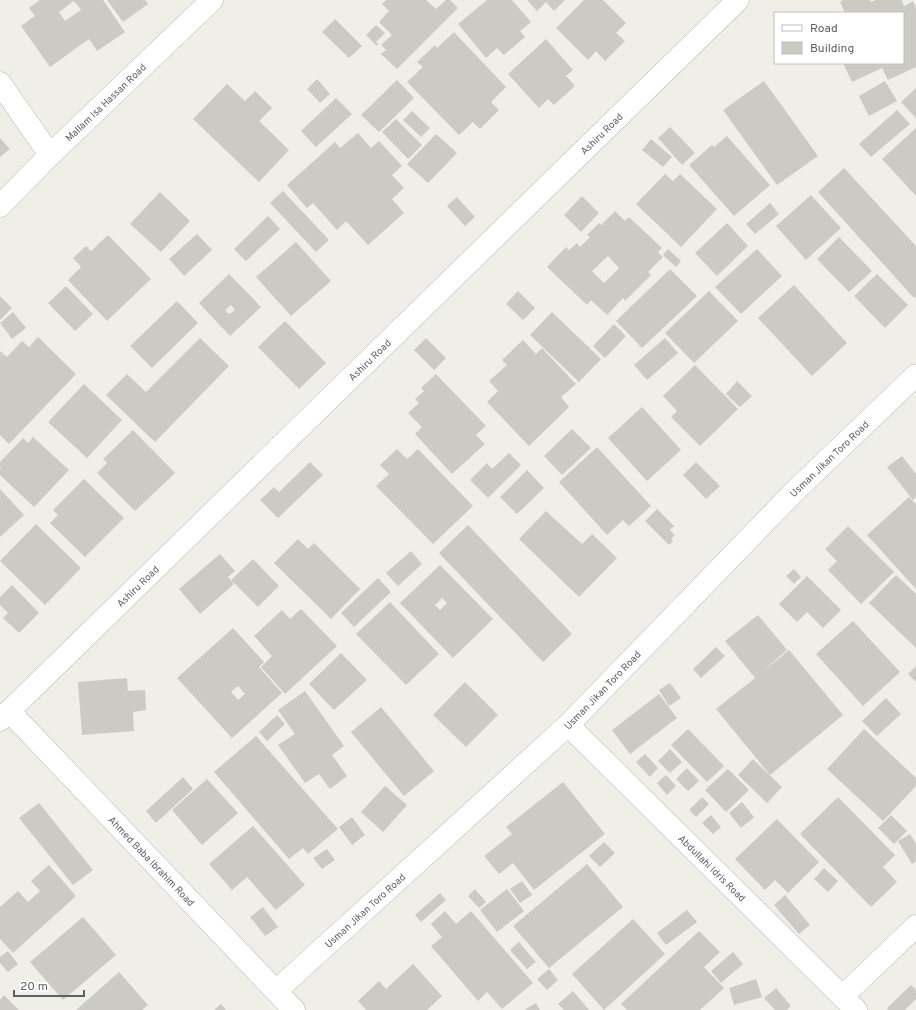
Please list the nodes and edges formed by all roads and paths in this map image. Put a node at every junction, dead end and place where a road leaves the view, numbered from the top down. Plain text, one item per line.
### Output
1 (212, 0) edge
2 (738, 0) edge
3 (0, 83) edge
4 (50, 155) junction
5 (0, 206) edge
6 (916, 375) edge
7 (4, 716) edge
8 (568, 725) junction
9 (916, 926) edge
10 (276, 991) junction
11 (850, 1003) edge
12 (294, 1010) edge

1 - 4 street, Mallam Isa Hassan Road
2 - 7 street, Ashiru Road
3 - 4 street
4 - 5 street, Mallam Isa Hassan Road
6 - 8 street, Usman Jikan Toro Road
7 - 10 street, Ahmed Baba Ibrahim Road
8 - 10 street, Usman Jikan Toro Road
8 - 11 street, Abdullahi Idris Road
9 - 11 street
10 - 12 street, Ahmed Baba Ibrahim Road

